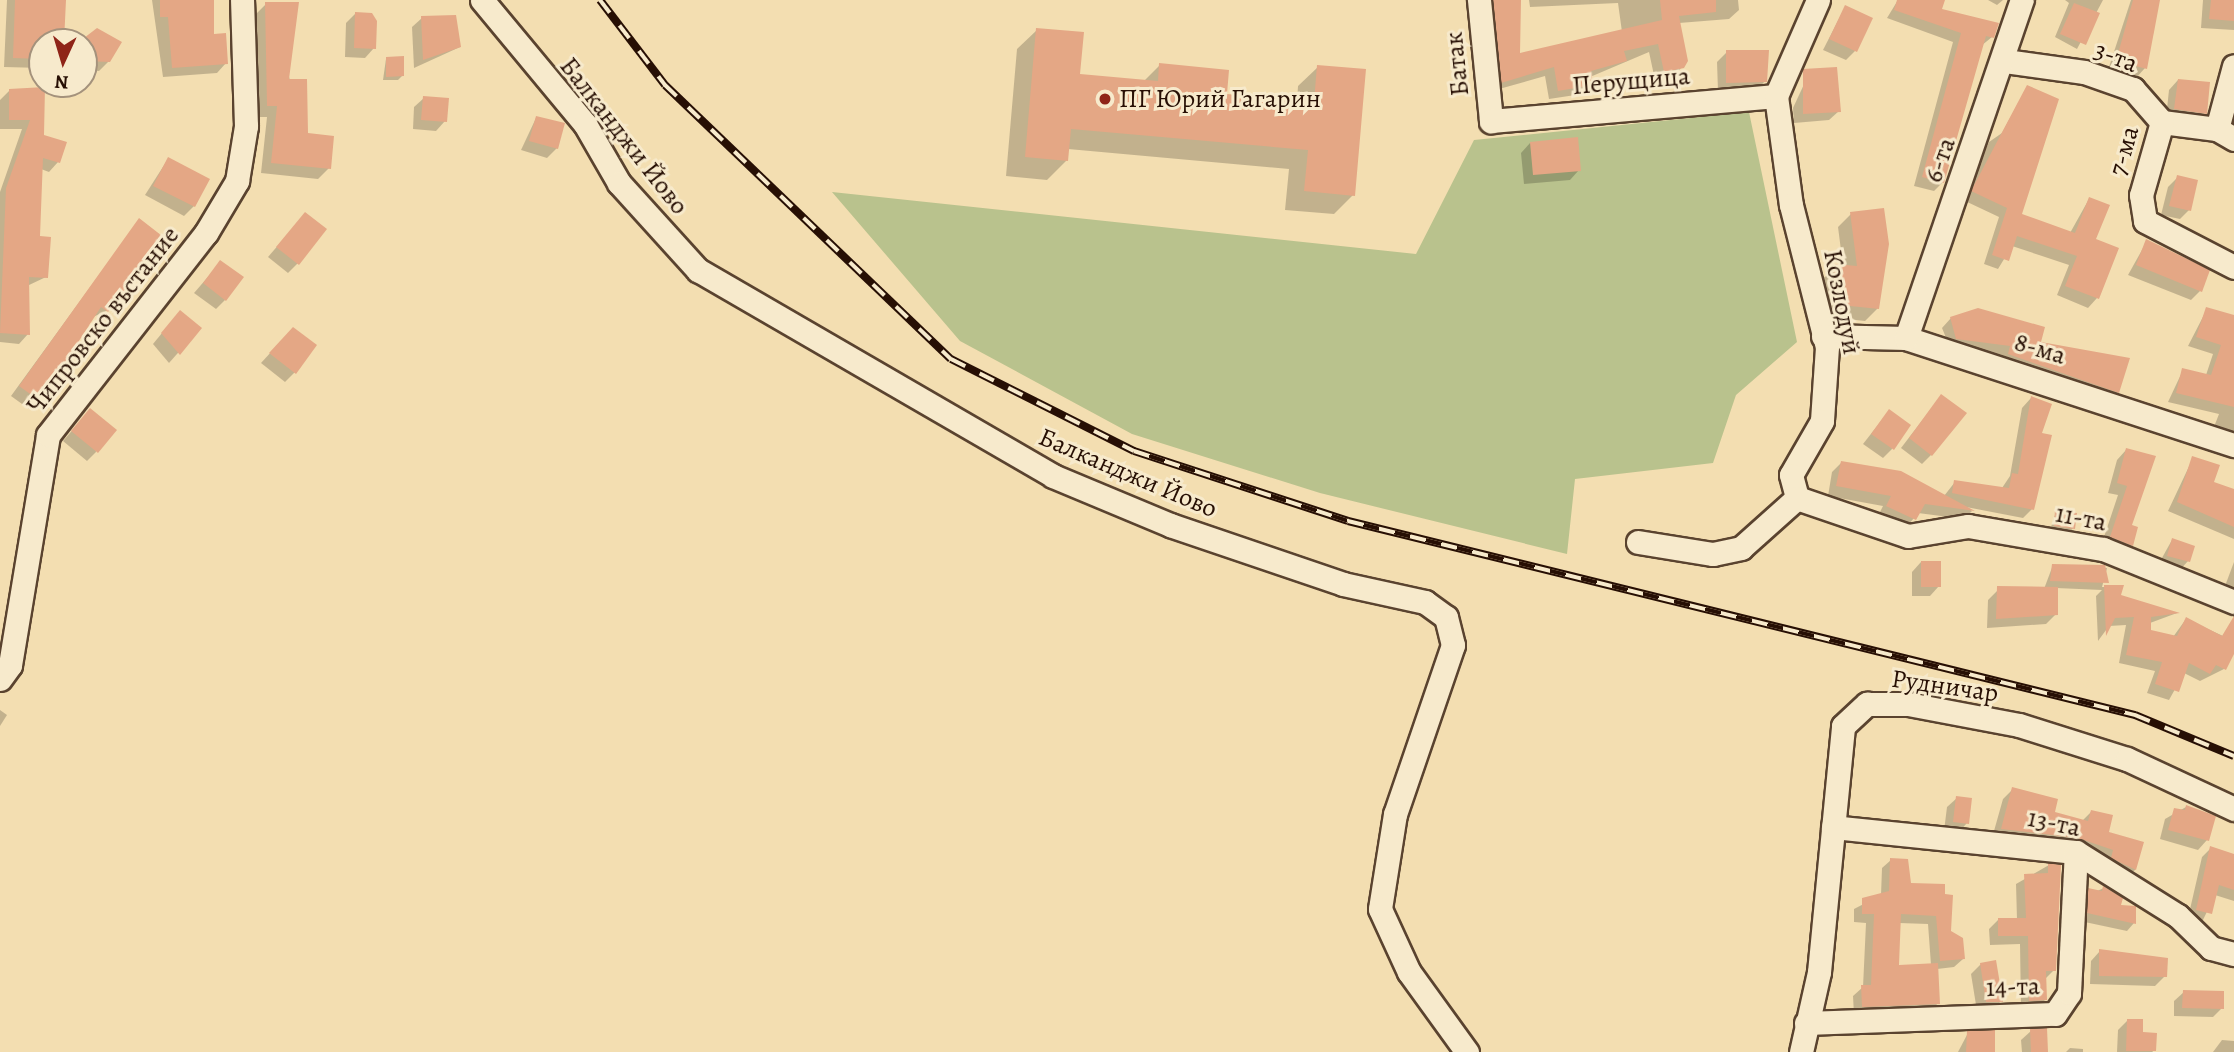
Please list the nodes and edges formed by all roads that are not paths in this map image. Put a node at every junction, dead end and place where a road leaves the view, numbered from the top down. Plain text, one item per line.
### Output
1 (242, 0) edge
2 (482, 0) edge
3 (1479, 0) edge
4 (1818, 0) edge
5 (2022, 0) edge
6 (2005, 61) junction
7 (2234, 66) edge
8 (1776, 96) junction
9 (1491, 121) joint
10 (2162, 122) junction
11 (2226, 134) edge
12 (2234, 267) edge
13 (1823, 335) junction
14 (1906, 338) junction
15 (2234, 445) edge
16 (1797, 498) junction
17 (1639, 542) dead end
18 (2234, 602) edge
19 (0, 679) edge
20 (2234, 809) edge
21 (1833, 827) junction
22 (2076, 852) junction
23 (2234, 954) edge
24 (1806, 1023) junction
25 (1467, 1052) edge
26 (1801, 1052) edge

1 - 19 street, Чипровско въстание
2 - 25 street, Балканджи Йово
3 - 9 street, Батак
4 - 8 street
5 - 6 street, 6-та
6 - 10 street, 3-та
6 - 14 street, 6-та
7 - 11 street
8 - 9 street, Перущица
8 - 13 street, Козлодуй
10 - 11 street
10 - 12 street, 7-ма
13 - 14 street, 8-ма
13 - 16 street, Козлодуй
14 - 15 street, 8-ма
16 - 17 street
16 - 18 street, 11-та
20 - 21 street, Рудничар
21 - 22 street, 13-та
21 - 24 street, Рудничар
22 - 23 street, 13-та
22 - 24 street, 14-та
24 - 26 street, Рудничар

